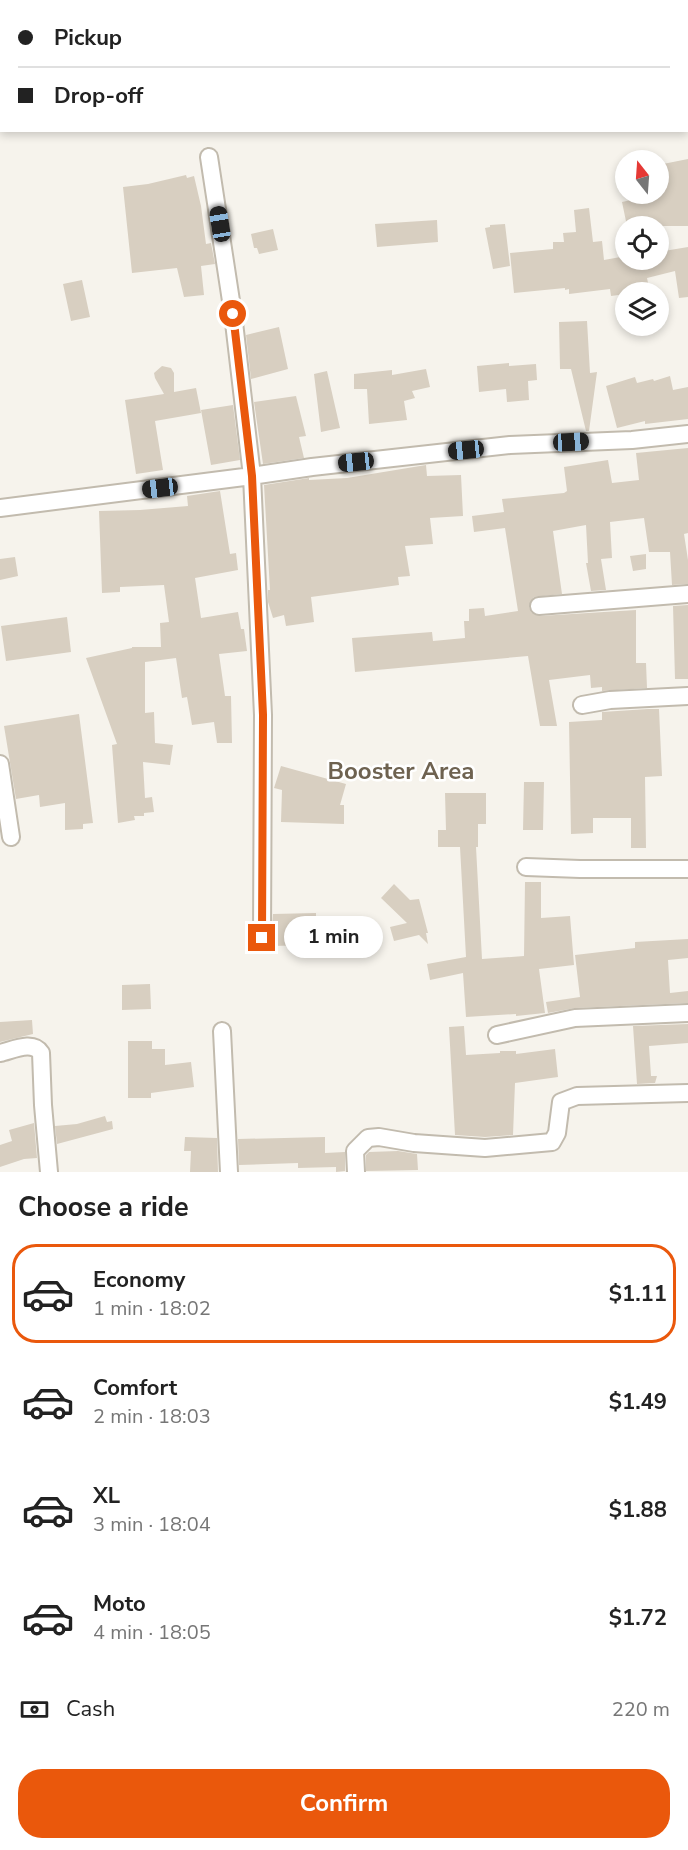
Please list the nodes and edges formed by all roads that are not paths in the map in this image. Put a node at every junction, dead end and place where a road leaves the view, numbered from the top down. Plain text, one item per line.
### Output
1 (209, 157) dead end
2 (688, 434) edge
3 (252, 476) junction
4 (0, 508) edge
5 (688, 594) edge
6 (539, 606) dead end
7 (688, 696) edge
8 (582, 705) dead end
9 (0, 764) edge
10 (10, 837) dead end
11 (526, 867) dead end
12 (688, 869) edge
13 (262, 938) dead end
14 (688, 1013) edge
15 (222, 1031) dead end
16 (497, 1035) dead end
17 (0, 1053) edge
18 (688, 1093) edge
19 (49, 1172) edge
20 (229, 1172) edge
21 (356, 1172) edge

1 - 3 street
2 - 3 street
3 - 4 street
3 - 13 street
5 - 6 street
7 - 8 street
9 - 10 street
11 - 12 street
14 - 16 street
15 - 20 street
17 - 19 street
18 - 21 street

